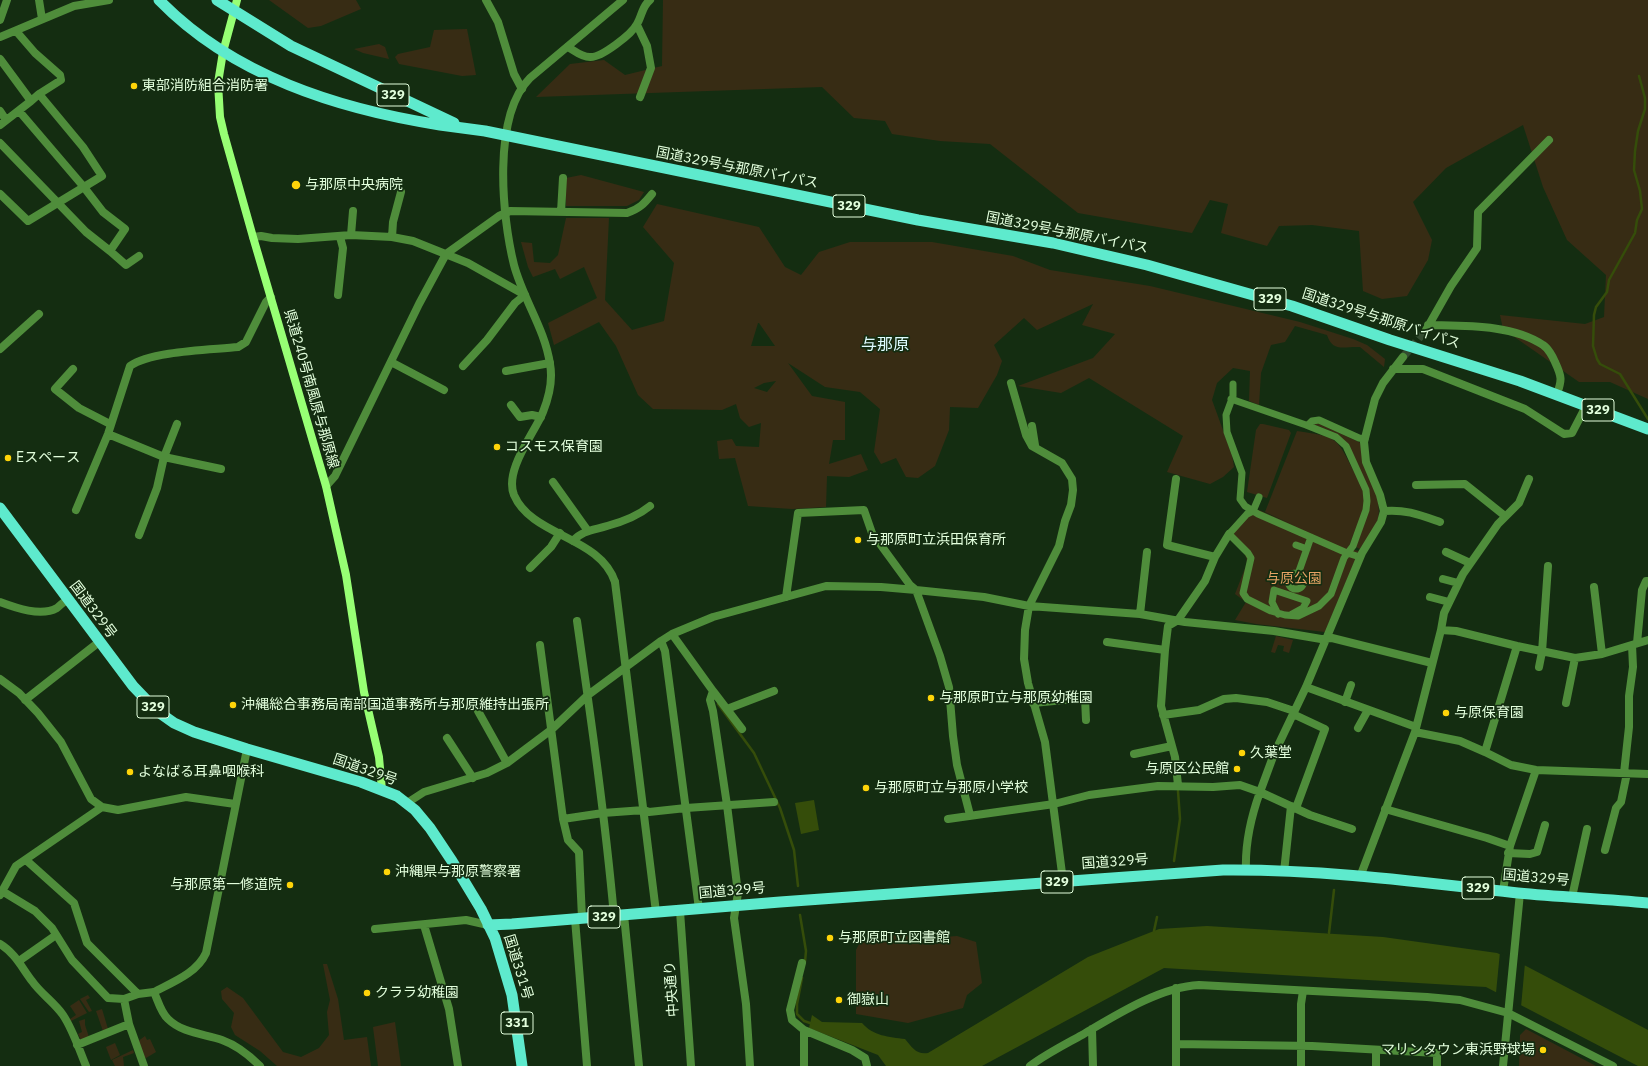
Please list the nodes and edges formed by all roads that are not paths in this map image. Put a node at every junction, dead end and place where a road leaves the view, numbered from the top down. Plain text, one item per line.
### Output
1 (7, 0) edge
2 (39, 0) edge
3 (109, 0) edge
4 (159, 0) edge
5 (217, 0) edge
6 (237, 0) edge
7 (486, 0) edge
8 (623, 0) edge
9 (650, 0) edge
10 (235, 12) junction
11 (0, 20) edge
12 (42, 20) junction
13 (637, 25) junction
14 (16, 31) junction
15 (2, 34) edge
16 (568, 47) junction
17 (223, 52) junction
18 (0, 59) edge
19 (522, 89) junction
20 (39, 94) junction
21 (640, 96) dead end
22 (31, 101) junction
23 (0, 111) edge
24 (19, 111) junction
25 (3, 123) edge
26 (463, 127) junction
27 (507, 136) junction
28 (1549, 140) dead end
29 (0, 143) edge
30 (563, 178) dead end
31 (83, 186) junction
32 (401, 192) dead end
33 (0, 194) edge
34 (652, 194) dead end
35 (59, 202) junction
36 (353, 211) dead end
37 (561, 212) junction
38 (505, 213) junction
39 (352, 235) junction
40 (253, 236) junction
41 (340, 237) junction
42 (392, 237) junction
43 (110, 251) junction
44 (446, 254) junction
45 (139, 256) dead end
46 (338, 295) dead end
47 (524, 295) junction
48 (271, 296) junction
49 (40, 314) dead end
50 (0, 349) edge
51 (1403, 357) tunnel mouth
52 (390, 362) junction
53 (550, 363) junction
54 (462, 366) dead end
55 (73, 368) dead end
56 (1393, 369) junction
57 (506, 371) dead end
58 (1011, 383) dead end
59 (1232, 384) dead end
60 (444, 390) dead end
61 (1557, 394) junction
62 (1231, 399) junction
63 (511, 405) dead end
64 (1586, 406) junction
65 (541, 416) junction
66 (110, 424) junction
67 (177, 424) dead end
68 (1308, 425) junction
69 (1032, 426) dead end
70 (1648, 429) edge
71 (108, 434) junction
72 (1365, 439) junction
73 (1035, 447) junction
74 (164, 457) junction
75 (221, 469) dead end
76 (1176, 479) dead end
77 (1529, 479) dead end
78 (553, 482) dead end
79 (1416, 484) dead end
80 (326, 486) junction
81 (1259, 497) dead end
82 (650, 506) dead end
83 (0, 508) edge
84 (76, 510) dead end
85 (1253, 511) junction
86 (1384, 511) junction
87 (1505, 516) junction
88 (1440, 522) dead end
89 (588, 531) junction
90 (560, 533) junction
91 (1229, 534) junction
92 (139, 535) dead end
93 (1311, 537) junction
94 (574, 541) junction
95 (1296, 545) dead end
96 (1307, 549) junction
97 (1147, 552) dead end
98 (1446, 552) dead end
99 (1348, 553) junction
100 (1215, 557) junction
101 (1360, 557) junction
102 (1470, 563) junction
103 (1548, 566) dead end
104 (530, 568) dead end
105 (1298, 574) dead end
106 (1443, 579) dead end
107 (1648, 581) edge
108 (1458, 583) junction
109 (1594, 587) dead end
110 (916, 590) junction
111 (1330, 595) junction
112 (786, 597) junction
113 (1430, 597) dead end
114 (67, 600) junction
115 (1343, 600) junction
116 (0, 602) edge
117 (1449, 602) junction
118 (1029, 606) junction
119 (1140, 614) junction
120 (1278, 614) junction
121 (1286, 615) junction
122 (1178, 620) junction
123 (577, 621) dead end
124 (1441, 630) junction
125 (672, 634) junction
126 (1326, 638) junction
127 (1648, 640) edge
128 (661, 641) junction
129 (99, 642) junction
130 (1107, 642) dead end
131 (540, 644) dead end
132 (1635, 644) junction
133 (1517, 646) junction
134 (1165, 650) junction
135 (1542, 652) junction
136 (1602, 654) junction
137 (1576, 658) junction
138 (1432, 663) junction
139 (626, 667) junction
140 (1539, 667) dead end
141 (0, 679) edge
142 (1351, 686) dead end
143 (1306, 687) junction
144 (774, 691) dead end
145 (713, 692) junction
146 (588, 695) junction
147 (26, 700) junction
148 (1345, 702) junction
149 (1566, 702) dead end
150 (1033, 703) junction
151 (727, 709) junction
152 (1368, 710) junction
153 (478, 711) dead end
154 (1293, 713) junction
155 (1163, 715) junction
156 (1086, 720) dead end
157 (1358, 728) dead end
158 (742, 729) dead end
159 (551, 730) junction
160 (1416, 730) junction
161 (447, 738) dead end
162 (1172, 746) junction
163 (247, 749) junction
164 (1485, 752) junction
165 (1134, 754) dead end
166 (507, 763) junction
167 (1536, 770) junction
168 (1625, 773) junction
169 (1648, 774) edge
170 (473, 778) junction
171 (1178, 785) junction
172 (382, 790) junction
173 (1260, 792) junction
174 (774, 802) dead end
175 (407, 803) junction
176 (235, 804) junction
177 (1054, 804) junction
178 (728, 805) junction
179 (102, 807) junction
180 (1293, 807) junction
181 (686, 808) junction
182 (1385, 809) junction
183 (644, 810) junction
184 (603, 813) junction
185 (970, 815) junction
186 (563, 819) junction
187 (948, 819) dead end
188 (1545, 825) dead end
189 (1352, 829) dead end
190 (1587, 830) dead end
191 (1509, 850) junction
192 (1605, 850) dead end
193 (26, 860) junction
194 (1246, 870) junction
195 (1284, 872) junction
196 (1360, 877) junction
197 (1063, 881) junction
198 (1503, 891) junction
199 (1, 893) edge
200 (1520, 893) junction
201 (1572, 897) junction
202 (1648, 903) edge
203 (736, 906) junction
204 (699, 909) junction
205 (680, 910) junction
206 (656, 912) junction
207 (619, 915) junction
208 (578, 919) junction
209 (424, 925) junction
210 (488, 925) junction
211 (375, 929) dead end
212 (56, 935) junction
213 (0, 944) edge
214 (19, 961) junction
215 (802, 963) dead end
216 (1176, 988) junction
217 (1303, 991) junction
218 (154, 992) junction
219 (138, 994) junction
220 (124, 999) junction
221 (1508, 1012) junction
222 (129, 1024) junction
223 (1092, 1029) junction
224 (804, 1030) junction
225 (1176, 1044) junction
226 (77, 1045) junction
227 (1301, 1046) junction
228 (1376, 1050) junction
229 (86, 1066) edge
230 (144, 1066) edge
231 (260, 1066) edge
232 (458, 1066) edge
233 (522, 1066) edge
234 (587, 1066) edge
235 (639, 1066) edge
236 (691, 1066) edge
237 (750, 1066) edge
238 (804, 1066) edge
239 (868, 1066) edge
240 (1030, 1066) edge
241 (1093, 1066) edge
242 (1176, 1066) edge
243 (1301, 1066) edge
244 (1376, 1066) edge
245 (1436, 1066) edge
246 (1503, 1066) edge
247 (1613, 1066) edge

1 - 11 street
2 - 12 street
3 - 12 street
4 - 17 highway, 国道329号与那原バイパス / 329
5 - 10 highway, 国道329号与那原バイパス / 329
6 - 10 main road, 県道240号南風原与那原線
7 - 19 street
8 - 16 street
9 - 13 street
10 - 17 main road, 県道240号南風原与那原線
10 - 26 highway, 国道329号与那原バイパス / 329
12 - 14 street
13 - 16 street
13 - 21 street
14 - 15 street
14 - 20 street
16 - 19 street
17 - 26 highway, 国道329号与那原バイパス / 329
17 - 40 main road, 県道240号南風原与那原線
18 - 22 street
19 - 27 street
20 - 22 street
20 - 31 street
22 - 24 street
23 - 25 street
24 - 25 street
24 - 31 street
26 - 27 highway, 国道329号与那原バイパス / 329
27 - 38 street
27 - 61 highway, 国道329号与那原バイパス / 329
28 - 61 street
29 - 35 street
30 - 37 street
31 - 35 street
31 - 43 street
32 - 42 street
33 - 35 street
34 - 37 street
35 - 43 street
36 - 39 street
37 - 38 street
38 - 44 street
38 - 47 street
39 - 41 street
39 - 42 street
40 - 41 street
40 - 48 main road, 県道240号南風原与那原線
41 - 46 street
42 - 44 street
43 - 45 street
44 - 47 street
44 - 52 street
47 - 53 street
47 - 54 street
48 - 66 street
48 - 80 main road, 県道240号南風原与那原線
49 - 50 street
51 - 56 street
52 - 60 street
52 - 80 street
53 - 57 street
53 - 65 street
55 - 66 street
56 - 64 street
56 - 72 street
58 - 73 street
59 - 62 street
61 - 64 highway, 国道329号与那原バイパス / 329
62 - 68 street
62 - 85 street
63 - 65 street
64 - 70 highway, 国道329号与那原バイパス / 329
65 - 90 street
66 - 71 street
67 - 74 street
68 - 72 street
68 - 99 street
69 - 73 street
71 - 74 street
71 - 84 street
72 - 86 street
73 - 118 street
74 - 75 street
74 - 92 street
76 - 100 street
77 - 87 street
78 - 89 street
79 - 87 street
80 - 172 main road, 県道240号南風原与那原線
81 - 85 street
82 - 89 street
83 - 114 highway, 国道329号 / 329
85 - 91 street
85 - 93 street
86 - 88 street
86 - 101 street
87 - 102 street
89 - 94 street
90 - 94 street
90 - 104 street
91 - 100 street
91 - 120 street
93 - 96 street
93 - 99 street
94 - 139 street
95 - 96 street
96 - 105 street
97 - 119 street
98 - 102 street
99 - 101 street
99 - 111 street
100 - 122 street
101 - 115 street
102 - 108 street
103 - 135 street
106 - 108 street
107 - 132 street
108 - 117 street
109 - 136 street
110 - 112 street
110 - 112 street
110 - 118 street
110 - 185 street
111 - 115 street
111 - 121 street
112 - 125 street
113 - 117 street
114 - 116 street
114 - 129 highway, 国道329号 / 329
115 - 126 street
117 - 124 street
118 - 119 street
118 - 150 street
119 - 122 street
120 - 121 street
120 - 121 street
122 - 126 street
122 - 134 street
123 - 146 street
124 - 133 street
124 - 138 street
125 - 128 street
125 - 145 street
126 - 138 street
126 - 143 street
127 - 132 street
128 - 139 street
128 - 181 street
129 - 147 street
129 - 163 highway, 国道329号 / 329
130 - 134 street
131 - 159 street
132 - 136 street
132 - 168 street
133 - 135 street
133 - 164 street
134 - 155 street
135 - 137 street
135 - 140 street
136 - 137 street
137 - 149 street
138 - 160 street
139 - 146 street
139 - 183 street
141 - 147 street
142 - 148 street
143 - 148 street
143 - 154 street
144 - 151 street
145 - 151 street
145 - 178 street
146 - 159 street
146 - 184 street
147 - 179 street
148 - 152 street
150 - 156 street
150 - 177 street
151 - 158 street
152 - 157 street
152 - 160 street
153 - 166 street
154 - 155 street
154 - 173 street
154 - 180 street
155 - 162 street
159 - 166 street
159 - 186 street
160 - 164 street
160 - 182 street
161 - 170 street
162 - 165 street
162 - 171 street
163 - 172 highway, 国道329号 / 329
163 - 176 street
164 - 167 street
166 - 170 street
167 - 168 street
167 - 191 street
168 - 169 street
168 - 192 street
170 - 175 street
171 - 173 street
171 - 177 street
172 - 175 highway, 国道329号 / 329
173 - 180 street
173 - 194 street
174 - 178 street
175 - 210 highway, 国道329号 / 329
176 - 179 street
176 - 218 street
177 - 185 street
177 - 197 street
178 - 181 street
178 - 203 street
179 - 193 street
180 - 189 street
180 - 195 street
181 - 183 street
181 - 204 street
182 - 191 street
182 - 196 street
183 - 184 street
183 - 206 street
184 - 186 street
184 - 207 street
185 - 187 street
186 - 208 street
188 - 191 street
190 - 201 street
191 - 198 street
193 - 199 street
193 - 219 street
194 - 195 highway, 国道329号 / 329
194 - 197 highway, 国道329号 / 329
195 - 196 highway, 国道329号 / 329
196 - 198 highway, 国道329号 / 329
197 - 203 highway, 国道329号 / 329
198 - 200 highway, 国道329号 / 329
199 - 212 street
200 - 201 highway, 国道329号 / 329
200 - 221 street
201 - 202 highway, 国道329号 / 329
203 - 204 highway, 国道329号 / 329
203 - 237 street
204 - 205 highway, 国道329号 / 329
205 - 206 highway, 国道329号 / 329
205 - 236 street, 中央通り
206 - 207 highway, 国道329号 / 329
207 - 208 highway, 国道329号 / 329
207 - 235 street
208 - 210 highway, 国道329号 / 329
208 - 234 street
209 - 210 street
209 - 211 street
209 - 232 street
210 - 233 highway, 国道331号 / 331
212 - 214 street
212 - 220 street
213 - 214 street
214 - 226 street
215 - 224 street
216 - 217 street
216 - 223 street
216 - 225 street
217 - 221 street
217 - 227 street
218 - 219 street
218 - 231 street
219 - 220 street
220 - 222 street
221 - 246 street
221 - 247 street
222 - 226 street
222 - 230 street
223 - 240 street
223 - 241 street
224 - 238 street
224 - 239 street
225 - 227 street
225 - 242 street
226 - 229 street
227 - 228 street
227 - 243 street
228 - 244 street
228 - 245 street

